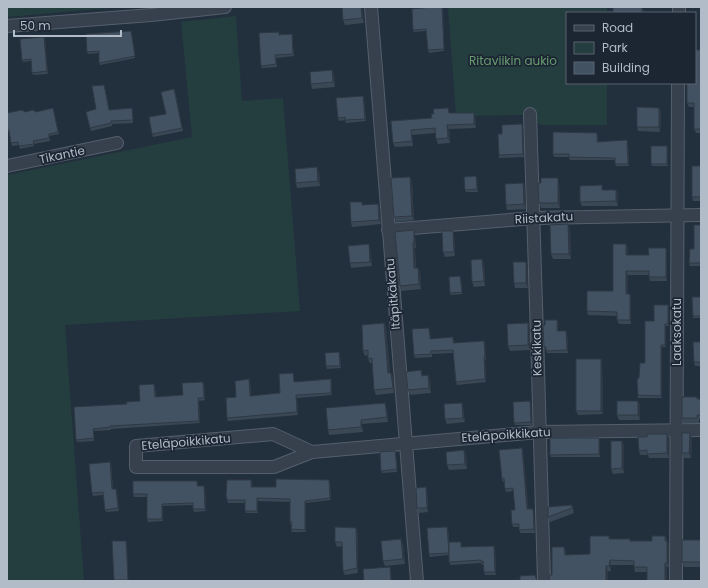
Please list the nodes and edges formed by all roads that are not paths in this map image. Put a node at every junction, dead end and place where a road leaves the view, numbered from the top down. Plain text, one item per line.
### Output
1 (225, 7) edge
2 (371, 7) edge
3 (7, 26) edge
4 (678, 84) edge
5 (530, 114) dead end
6 (117, 143) dead end
7 (7, 166) edge
8 (677, 214) junction
9 (701, 215) edge
10 (534, 218) junction
11 (388, 230) junction
12 (701, 430) edge
13 (677, 431) junction
14 (539, 432) junction
15 (407, 443) junction
16 (312, 452) junction
17 (417, 581) edge
18 (544, 581) edge
19 (676, 581) edge

1 - 3 street
2 - 11 street, Itäpitkäkatu
4 - 8 street, Laaksokatu
5 - 10 street, Keskikatu
6 - 7 street, Tikantie
8 - 9 street, Riistakatu
8 - 10 street, Riistakatu
8 - 13 street, Laaksokatu
10 - 11 street, Riistakatu
10 - 14 street, Keskikatu
11 - 15 street, Itäpitkäkatu
12 - 13 street, Eteläpoikkikatu
13 - 14 street, Eteläpoikkikatu
13 - 19 street, Laaksokatu
14 - 15 street, Eteläpoikkikatu
14 - 18 street, Keskikatu
15 - 16 street, Eteläpoikkikatu
15 - 17 street, Itäpitkäkatu
16 - 16 street, Eteläpoikkikatu

